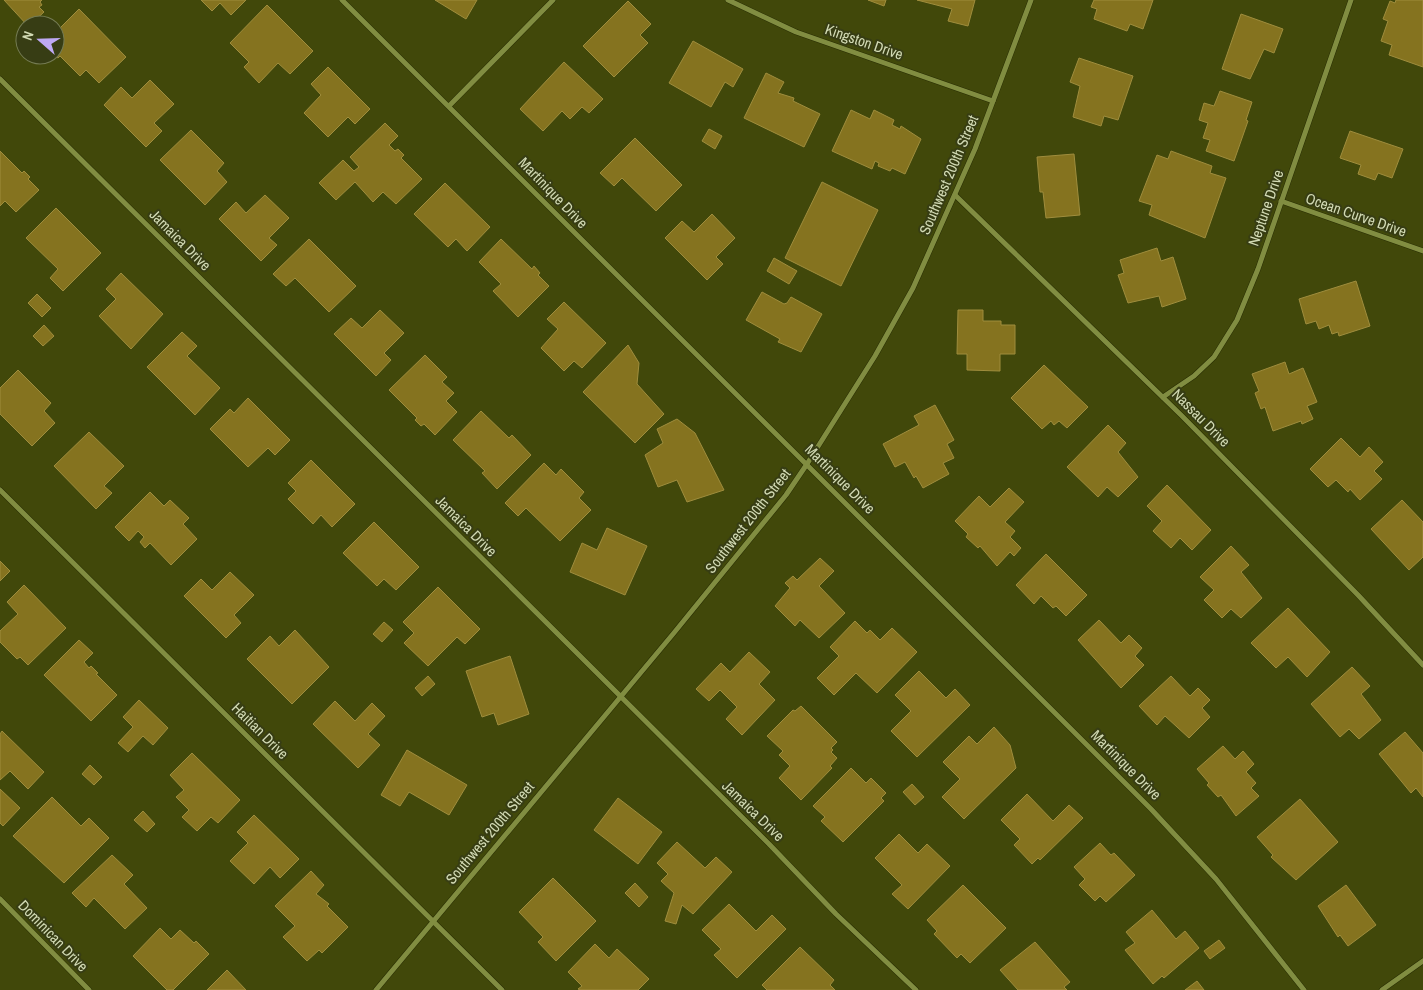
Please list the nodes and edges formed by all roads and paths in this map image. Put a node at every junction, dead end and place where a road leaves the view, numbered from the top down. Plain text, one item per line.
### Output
1 (342, 0) edge
2 (553, 0) edge
3 (728, 0) edge
4 (1031, 0) edge
5 (1351, 0) edge
6 (0, 78) edge
7 (993, 101) junction
8 (449, 106) junction
9 (955, 195) junction
10 (1281, 201) junction
11 (1423, 251) edge
12 (1163, 397) junction
13 (808, 464) junction
14 (0, 490) edge
15 (1423, 665) edge
16 (621, 697) junction
17 (0, 899) edge
18 (432, 922) junction
19 (1423, 961) edge
20 (89, 990) edge
21 (376, 990) edge
22 (502, 990) edge
23 (916, 990) edge
24 (1304, 990) edge
25 (1382, 990) edge

1 - 8 street, Martinique Drive
2 - 8 street
3 - 7 street, Kingston Drive
4 - 7 street, Southwest 200th Street
5 - 10 street, Neptune Drive
6 - 16 street, Jamaica Drive
7 - 9 street, Southwest 200th Street
8 - 13 street, Martinique Drive
9 - 12 street, Nassau Drive
9 - 13 street, Southwest 200th Street
10 - 11 street, Ocean Curve Drive
10 - 12 street, Neptune Drive
12 - 15 street, Nassau Drive
13 - 16 street, Southwest 200th Street
13 - 24 street, Martinique Drive
14 - 18 street, Haitian Drive
16 - 18 street, Southwest 200th Street
16 - 23 street, Jamaica Drive
17 - 20 street, Dominican Drive
18 - 21 street, Southwest 200th Street
18 - 22 street, Haitian Drive
19 - 25 street

